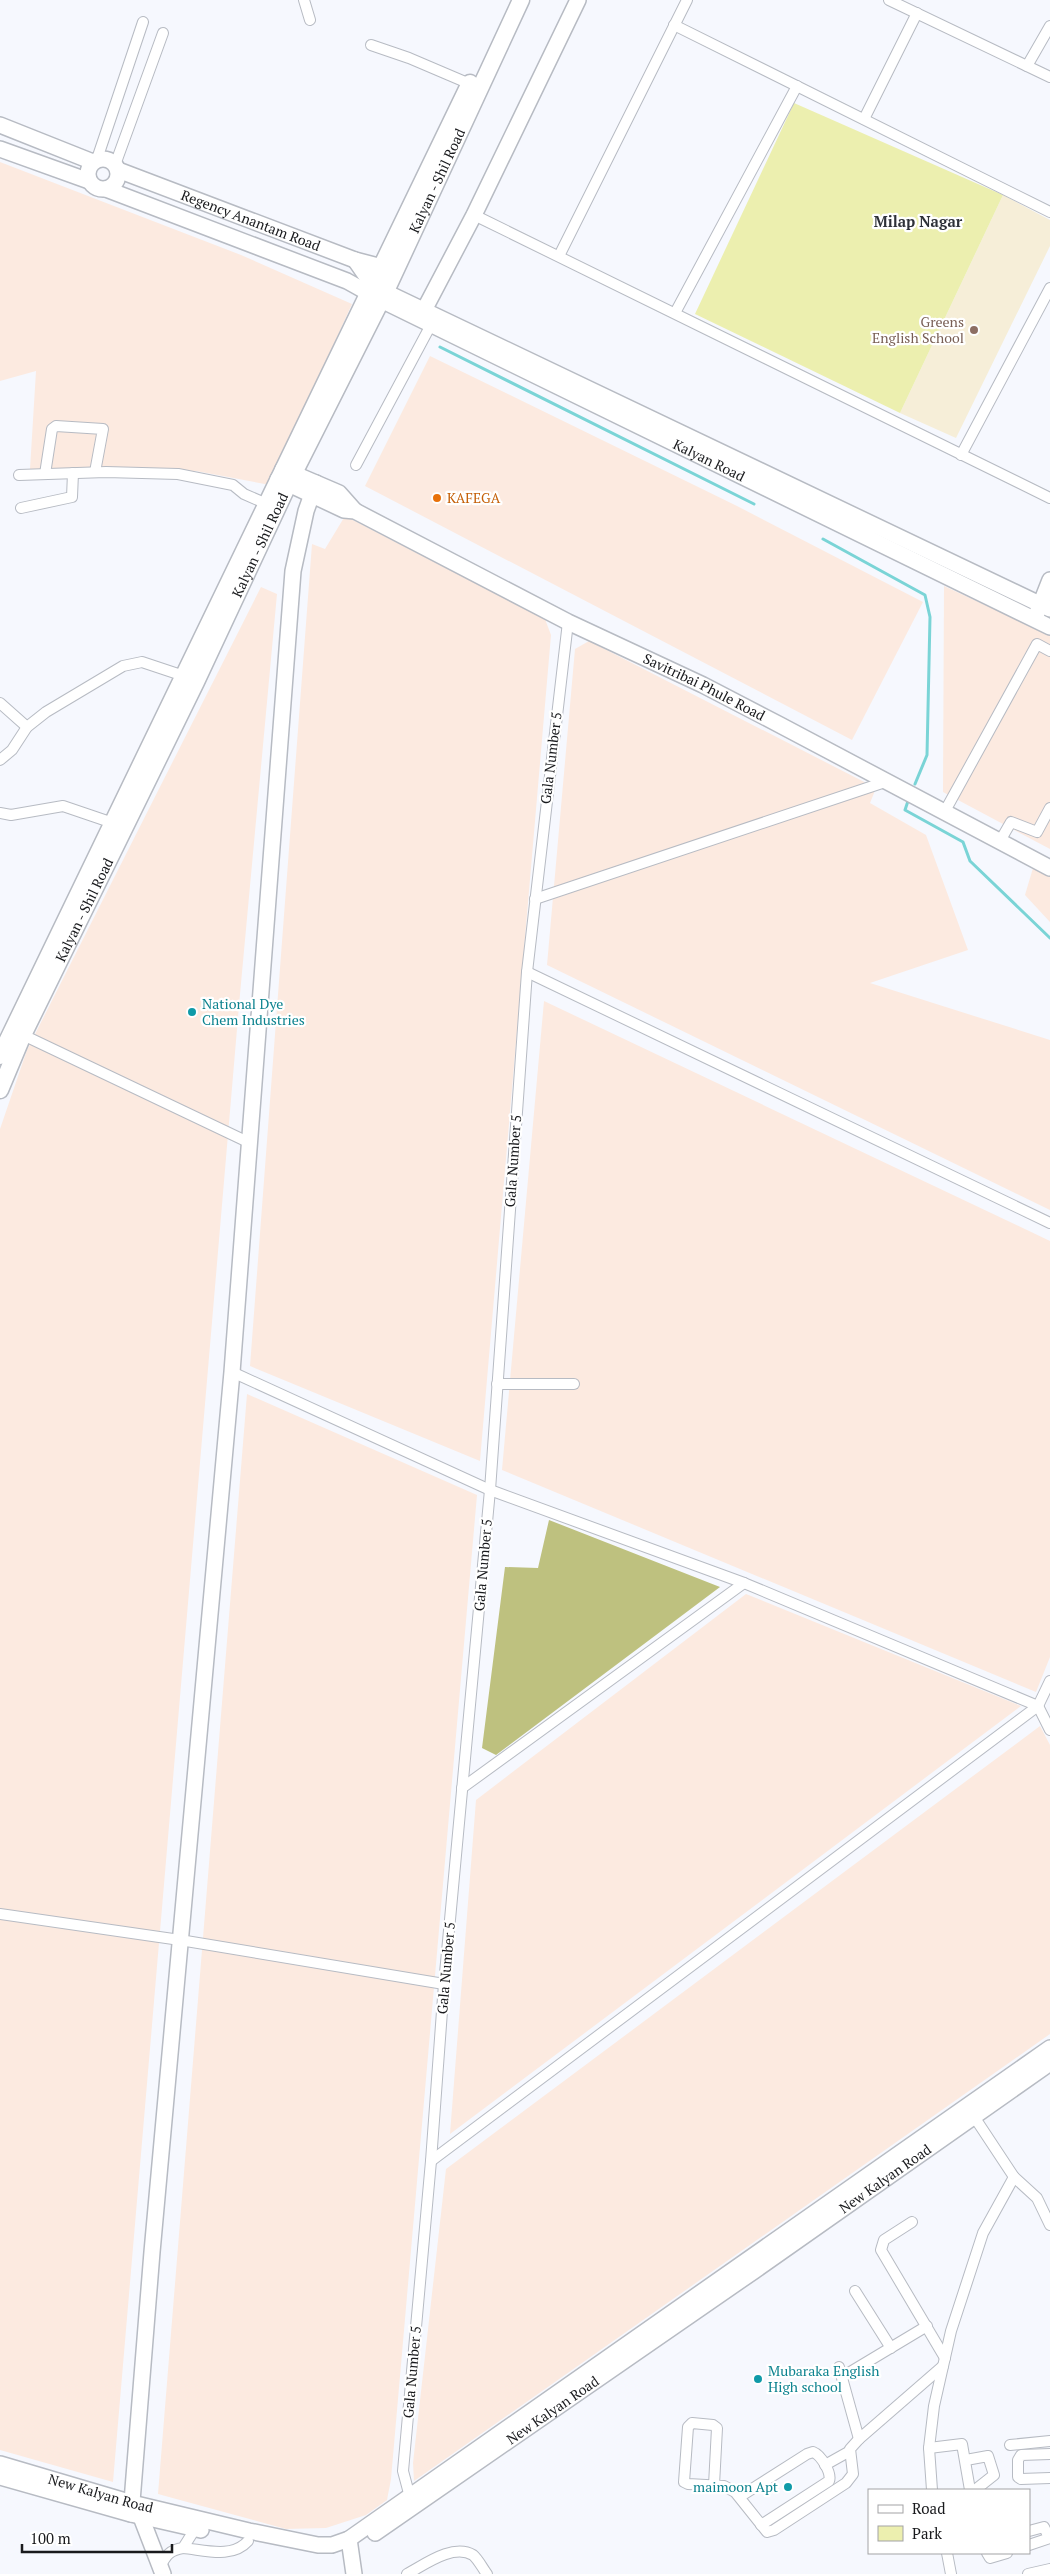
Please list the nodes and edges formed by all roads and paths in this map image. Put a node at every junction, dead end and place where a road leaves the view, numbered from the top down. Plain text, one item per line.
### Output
1 (304, 0) edge
2 (509, 0) edge
3 (521, 0) edge
4 (578, 0) edge
5 (687, 0) edge
6 (889, 0) edge
7 (917, 13) junction
8 (310, 20) dead end
9 (143, 22) dead end
10 (674, 25) junction
11 (1050, 26) edge
12 (163, 33) dead end
13 (371, 46) dead end
14 (1027, 66) junction
15 (1050, 77) edge
16 (470, 84) junction
17 (796, 86) junction
18 (864, 120) junction
19 (0, 125) edge
20 (0, 149) edge
21 (95, 161) junction
22 (116, 168) junction
23 (89, 181) junction
24 (106, 189) junction
25 (1050, 212) edge
26 (474, 215) junction
27 (252, 221) junction
28 (244, 242) junction
29 (559, 256) junction
30 (355, 260) junction
31 (382, 267) junction
32 (347, 281) junction
33 (1050, 288) edge
34 (377, 293) junction
35 (675, 313) junction
36 (428, 317) junction
37 (962, 454) junction
38 (356, 465) dead end
39 (95, 472) junction
40 (73, 473) junction
41 (45, 474) junction
42 (19, 475) dead end
43 (286, 476) junction
44 (315, 490) junction
45 (1050, 498) edge
46 (266, 504) junction
47 (21, 508) dead end
48 (1050, 580) edge
49 (1044, 606) edge
50 (1035, 620) junction
51 (568, 622) junction
52 (1050, 627) edge
53 (1050, 651) edge
54 (184, 676) junction
55 (0, 703) edge
56 (27, 727) junction
57 (0, 760) edge
58 (144, 773) junction
59 (889, 780) junction
60 (1050, 808) edge
61 (945, 810) junction
62 (0, 813) edge
63 (113, 823) junction
64 (1000, 841) junction
65 (1050, 868) edge
66 (535, 899) junction
67 (527, 972) junction
68 (23, 1035) junction
69 (0, 1056) edge
70 (0, 1090) edge
71 (250, 1143) junction
72 (1050, 1223) edge
73 (232, 1372) junction
74 (498, 1384) junction
75 (574, 1384) dead end
76 (490, 1490) junction
77 (744, 1583) junction
78 (1050, 1682) edge
79 (1038, 1706) junction
80 (1050, 1730) edge
81 (462, 1788) junction
82 (0, 1914) edge
83 (180, 1940) junction
84 (444, 1984) junction
85 (1050, 2048) edge
86 (1050, 2063) edge
87 (970, 2112) junction
88 (432, 2161) junction
89 (1014, 2177) junction
90 (912, 2222) dead end
91 (1050, 2225) edge
92 (855, 2291) dead end
93 (927, 2326) junction
94 (891, 2348) junction
95 (944, 2362) junction
96 (859, 2438) junction
97 (1050, 2441) edge
98 (1010, 2446) dead end
99 (929, 2448) junction
100 (850, 2451) junction
101 (1050, 2454) edge
102 (966, 2460) junction
103 (0, 2464) edge
104 (825, 2465) junction
105 (0, 2477) edge
106 (1050, 2478) edge
107 (714, 2485) junction
108 (932, 2489) edge
109 (970, 2489) edge
110 (977, 2489) edge
111 (741, 2496) junction
112 (411, 2501) junction
113 (134, 2511) junction
114 (171, 2518) junction
115 (761, 2526) junction
116 (195, 2529) junction
117 (1030, 2532) edge
118 (1050, 2538) edge
119 (248, 2541) junction
120 (349, 2543) junction
121 (1030, 2545) edge
122 (183, 2548) junction
123 (947, 2554) edge
124 (988, 2554) edge
125 (1004, 2554) edge
126 (1050, 2569) edge
127 (162, 2570) edge
128 (354, 2574) edge
129 (407, 2574) edge
130 (487, 2574) edge
131 (948, 2574) edge
132 (1028, 2574) edge

1 - 8 street
2 - 16 main road, Kalyan - Shil Road
3 - 34 main road, Kalyan - Shil Road
4 - 26 street
5 - 10 street
6 - 7 street
7 - 14 street
7 - 18 street
9 - 21 street
10 - 17 street
10 - 29 street
11 - 14 street
12 - 22 street
13 - 16 street
14 - 15 street
16 - 31 main road, Kalyan - Shil Road
17 - 18 street
17 - 35 street
18 - 25 street
19 - 21 street
20 - 23 street
21 - 22 street
21 - 23 street
22 - 24 street
22 - 27 street, Regency Anantam Road
23 - 24 street
24 - 28 street, Regency Anantam Road
26 - 29 street
26 - 36 street
27 - 28 street
27 - 30 street, Regency Anantam Road
28 - 32 street, Regency Anantam Road
29 - 35 street
30 - 31 street, Regency Anantam Road
30 - 32 street
30 - 34 street
31 - 34 main road, Kalyan - Shil Road
32 - 34 street, Regency Anantam Road
33 - 37 street
34 - 36 street, Kalyan Road
34 - 43 main road, Kalyan - Shil Road
35 - 37 street
36 - 38 street
36 - 49 street, Kalyan Road
36 - 50 street, Kalyan Road
37 - 45 street
39 - 40 street
39 - 41 street
39 - 46 street
40 - 41 street
40 - 47 street
41 - 42 street
43 - 44 street, Savitribai Phule Road
43 - 46 main road, Kalyan - Shil Road
43 - 58 main road, Kalyan - Shil Road
44 - 51 street, Savitribai Phule Road
44 - 71 street
46 - 54 main road, Kalyan - Shil Road
48 - 49 street
49 - 50 street
50 - 52 street, Kalyan Road
51 - 59 street, Savitribai Phule Road
51 - 66 street, Gala Number 5
53 - 61 street
54 - 56 street
54 - 58 main road, Kalyan - Shil Road
55 - 56 street
56 - 57 street
58 - 63 main road, Kalyan - Shil Road
58 - 68 main road, Kalyan - Shil Road
59 - 61 street, Savitribai Phule Road
59 - 66 street
60 - 64 street
61 - 64 street, Savitribai Phule Road
62 - 63 street
63 - 69 main road, Kalyan - Shil Road
64 - 65 street, Savitribai Phule Road
66 - 67 street, Gala Number 5
67 - 72 street
67 - 74 street, Gala Number 5
68 - 70 main road, Kalyan - Shil Road
68 - 71 street
71 - 73 street
73 - 76 street
73 - 83 street
74 - 75 street
74 - 76 street, Gala Number 5
76 - 77 street
76 - 81 street, Gala Number 5
77 - 79 street
77 - 81 street
78 - 79 street
79 - 80 street
79 - 88 street
81 - 84 street, Gala Number 5
82 - 83 street
83 - 84 street
83 - 113 street
84 - 88 street, Gala Number 5
85 - 87 street
86 - 87 street
87 - 89 street
87 - 112 street, New Kalyan Road
88 - 112 street, Gala Number 5
89 - 91 street
89 - 95 street
90 - 93 street
92 - 94 street
93 - 94 street
93 - 95 street
94 - 96 street
95 - 96 street
95 - 99 street
96 - 100 street
97 - 98 street
99 - 102 street
99 - 108 street
100 - 104 street
100 - 115 street
101 - 106 street
102 - 109 street
102 - 110 street
103 - 113 street, New Kalyan Road
104 - 111 street
104 - 115 street
105 - 113 street, New Kalyan Road
107 - 107 street
107 - 111 street
111 - 115 street
112 - 120 street, New Kalyan Road
113 - 114 street, New Kalyan Road
113 - 127 street
114 - 116 street, New Kalyan Road
114 - 120 street, New Kalyan Road
116 - 119 street, New Kalyan Road
116 - 122 street
117 - 118 street
118 - 121 street
119 - 120 street, New Kalyan Road
119 - 122 street
120 - 128 street
122 - 127 street
123 - 131 street
124 - 125 street
126 - 132 street
129 - 130 street

